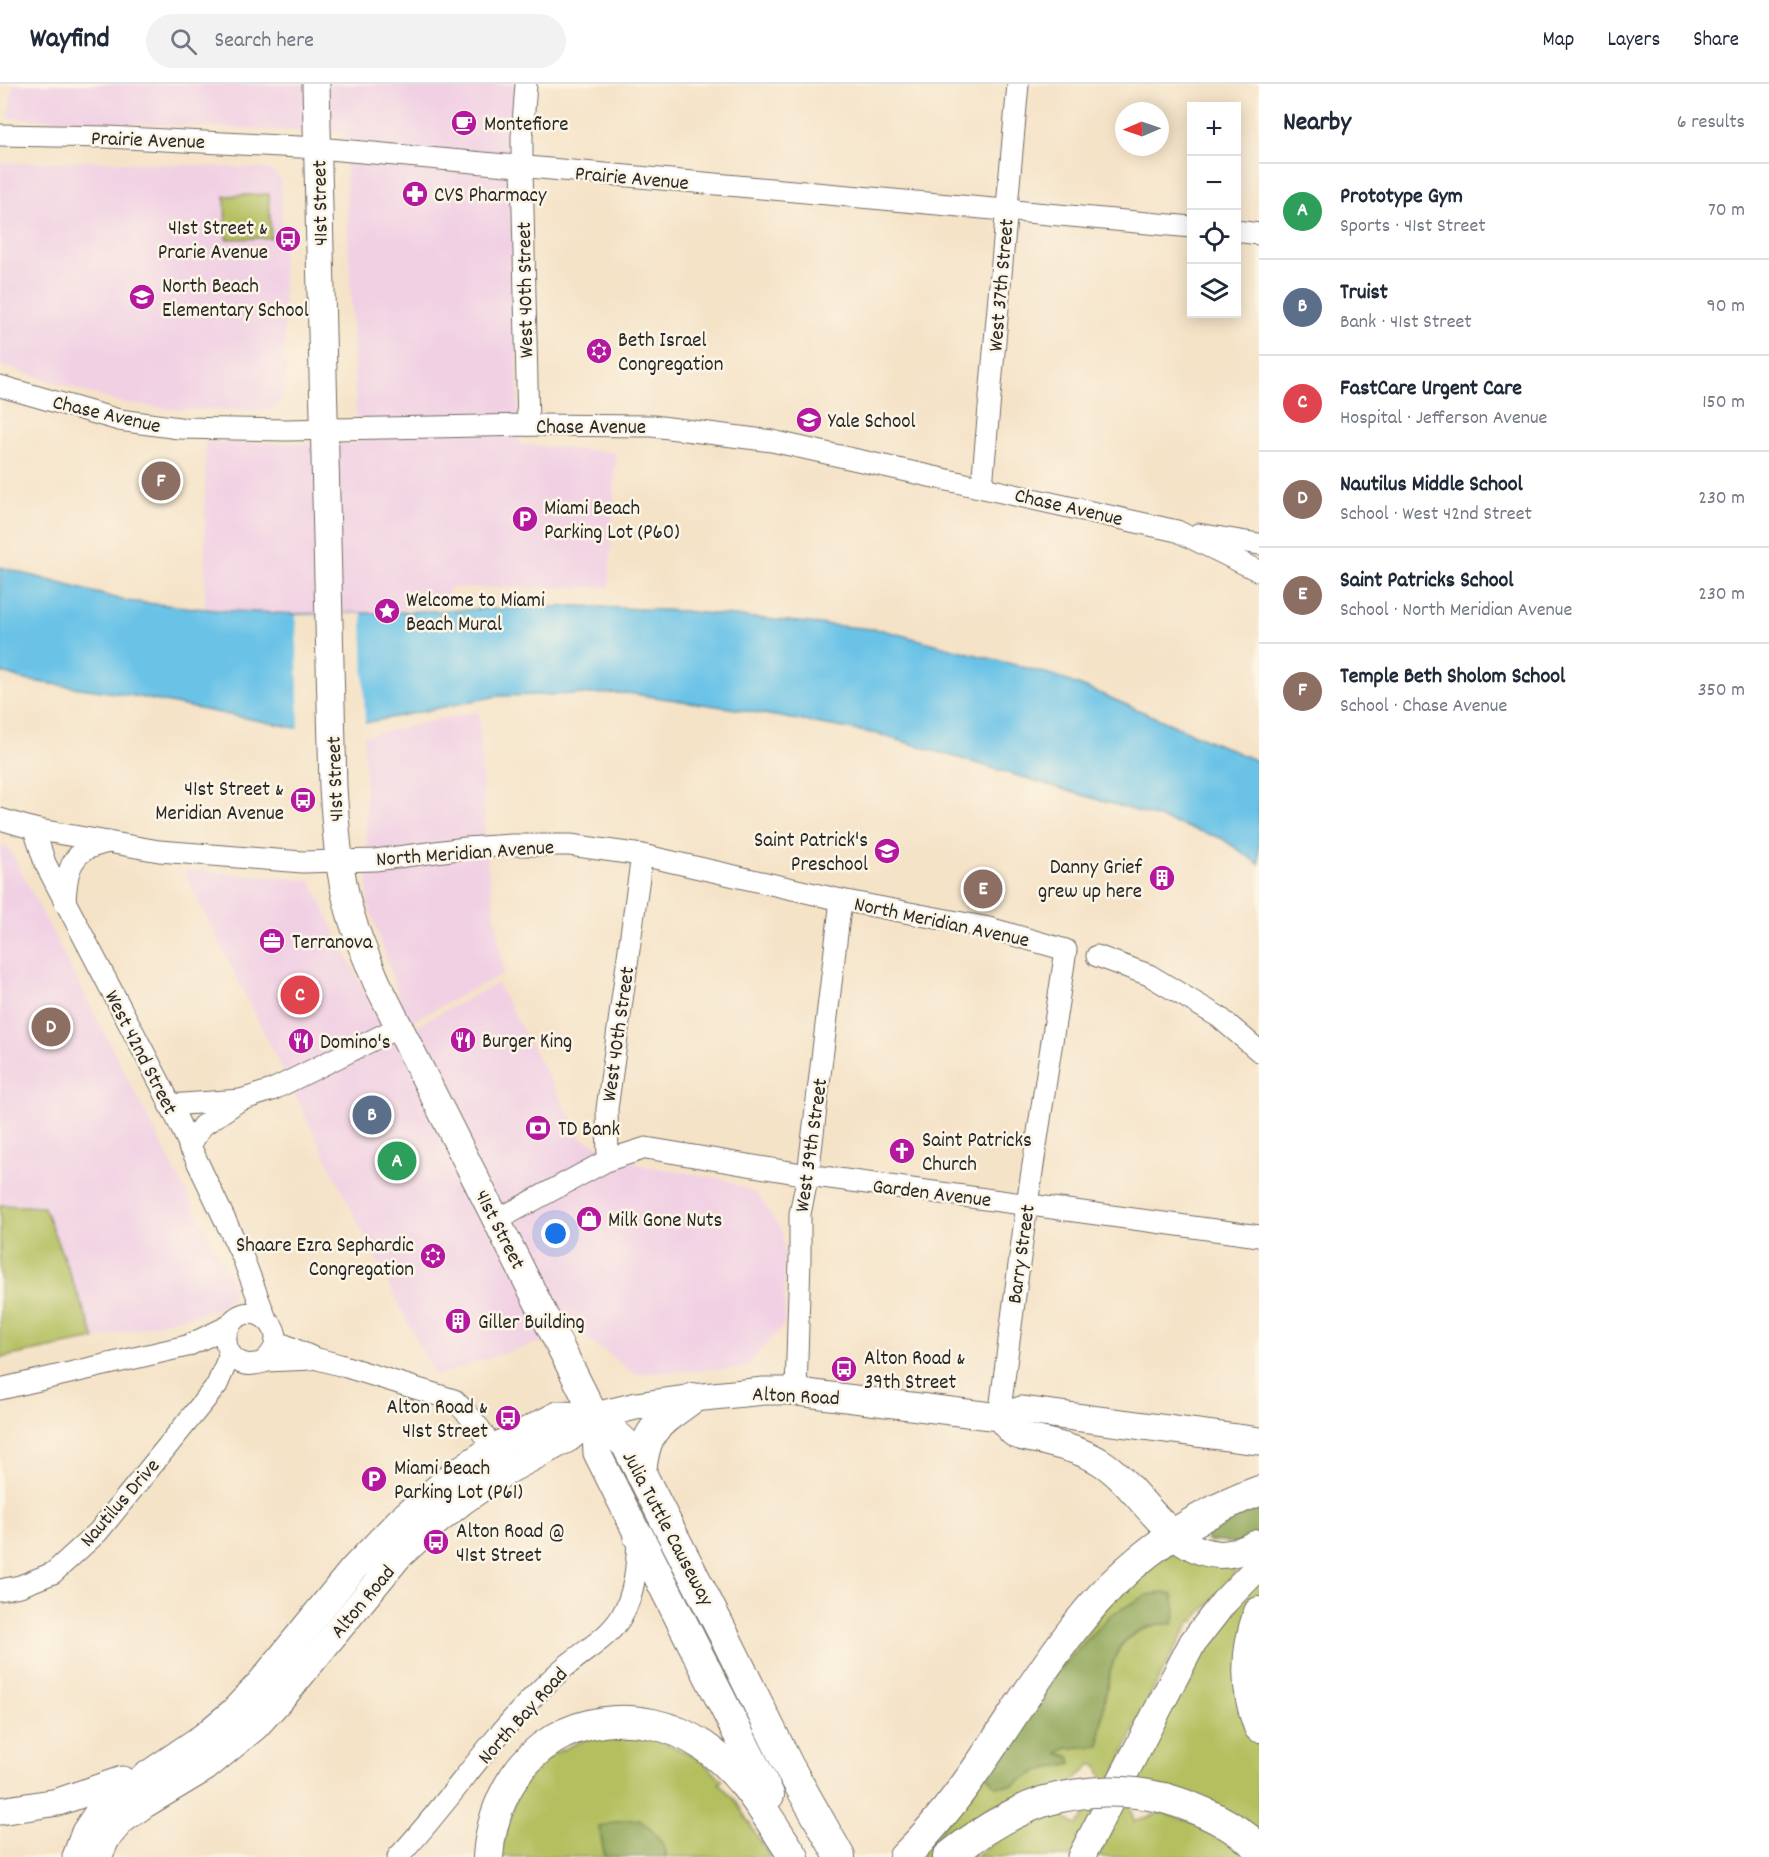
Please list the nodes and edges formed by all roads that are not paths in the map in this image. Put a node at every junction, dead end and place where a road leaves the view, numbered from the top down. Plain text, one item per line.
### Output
1 (316, 84) edge
2 (526, 84) edge
3 (1018, 84) edge
4 (0, 135) edge
5 (318, 148) junction
6 (522, 167) junction
7 (1006, 209) junction
8 (1187, 227) edge
9 (1241, 232) edge
10 (1259, 234) edge
11 (0, 386) edge
12 (528, 425) junction
13 (325, 429) junction
14 (982, 486) junction
15 (1177, 531) junction
16 (1259, 544) edge
17 (1259, 571) edge
18 (0, 819) edge
19 (34, 829) junction
20 (108, 842) junction
21 (642, 855) junction
22 (339, 861) junction
23 (841, 900) junction
24 (65, 902) junction
25 (1066, 950) joint
26 (1097, 956) dead end
27 (399, 1027) junction
28 (1259, 1051) edge
29 (241, 1100) junction
30 (169, 1105) junction
31 (189, 1147) junction
32 (608, 1160) junction
33 (808, 1175) junction
34 (1027, 1204) junction
35 (497, 1220) junction
36 (1259, 1236) edge
37 (251, 1276) junction
38 (266, 1319) junction
39 (236, 1320) junction
40 (276, 1341) junction
41 (187, 1346) junction
42 (242, 1358) junction
43 (314, 1359) junction
44 (0, 1389) edge
45 (796, 1391) junction
46 (693, 1398) junction
47 (595, 1416) junction
48 (999, 1417) junction
49 (1259, 1441) edge
50 (493, 1448) junction
51 (505, 1472) junction
52 (641, 1474) junction
53 (1259, 1491) edge
54 (1173, 1533) junction
55 (638, 1535) junction
56 (1259, 1543) edge
57 (1259, 1566) edge
58 (0, 1590) edge
59 (1259, 1612) edge
60 (1259, 1727) edge
61 (168, 1761) junction
62 (0, 1811) edge
63 (1259, 1848) edge
64 (76, 1857) edge
65 (98, 1857) edge
66 (398, 1857) edge
67 (488, 1857) edge
68 (795, 1857) edge
69 (839, 1857) edge
70 (904, 1857) edge
71 (948, 1857) edge
72 (1080, 1857) edge

1 - 5 main road, 41st Street
2 - 6 street, West 40th Street
3 - 7 street, West 37th Street
4 - 5 street, Prairie Avenue
5 - 6 street, Prairie Avenue
5 - 13 main road, 41st Street
6 - 7 street, Prairie Avenue
6 - 12 street, West 40th Street
7 - 8 street, Prairie Avenue
7 - 14 street, West 37th Street
9 - 10 street
11 - 13 street, Chase Avenue
12 - 13 street, Chase Avenue
12 - 14 street, Chase Avenue
13 - 22 main road, 41st Street
14 - 15 street, Chase Avenue
15 - 16 street, Chase Avenue
15 - 17 street, Chase Avenue
18 - 19 street, North Meridian Avenue
19 - 20 street, North Meridian Avenue
19 - 24 street, West 42nd Street
20 - 22 street, North Meridian Avenue
20 - 24 street
21 - 22 street, North Meridian Avenue
21 - 23 street, North Meridian Avenue
21 - 32 street, West 40th Street
22 - 27 main road, 41st Street
23 - 25 street, North Meridian Avenue
23 - 33 street, West 39th Street
24 - 30 street, West 42nd Street
25 - 34 street, Barry Street
26 - 28 street
27 - 29 street
27 - 35 main road, 41st Street
29 - 30 street
29 - 31 street
30 - 31 street, West 42nd Street
31 - 37 street, West 42nd Street
32 - 33 street, Garden Avenue
32 - 35 street
33 - 34 street, Garden Avenue
33 - 45 street, West 39th Street
34 - 36 street, Garden Avenue
34 - 48 street, Barry Street
35 - 47 main road, 41st Street
37 - 38 street, West 42nd Street
37 - 39 street
38 - 39 street
38 - 40 street
39 - 41 street
39 - 42 street
40 - 42 street
40 - 43 street
41 - 42 street
41 - 44 street
42 - 43 street
42 - 58 street, Nautilus Drive
43 - 50 street
45 - 46 main road, Alton Road
45 - 48 main road, Alton Road
46 - 47 main road, Alton Road
46 - 52 highway
47 - 50 main road, Alton Road
47 - 51 main road, Alton Road
47 - 52 highway, Julia Tuttle Causeway
47 - 55 main road, Julia Tuttle Causeway
48 - 49 main road, Alton Road
48 - 54 main road
50 - 51 street
50 - 61 main road, Alton Road
51 - 65 main road, Alton Road
52 - 69 highway, Julia Tuttle Causeway
53 - 54 highway
54 - 56 main road
54 - 70 highway
55 - 66 street, North Bay Road
55 - 68 highway, Julia Tuttle Causeway
57 - 72 main road
59 - 60 highway
61 - 62 main road
61 - 64 main road
63 - 71 highway, bridge
67 - 68 highway

